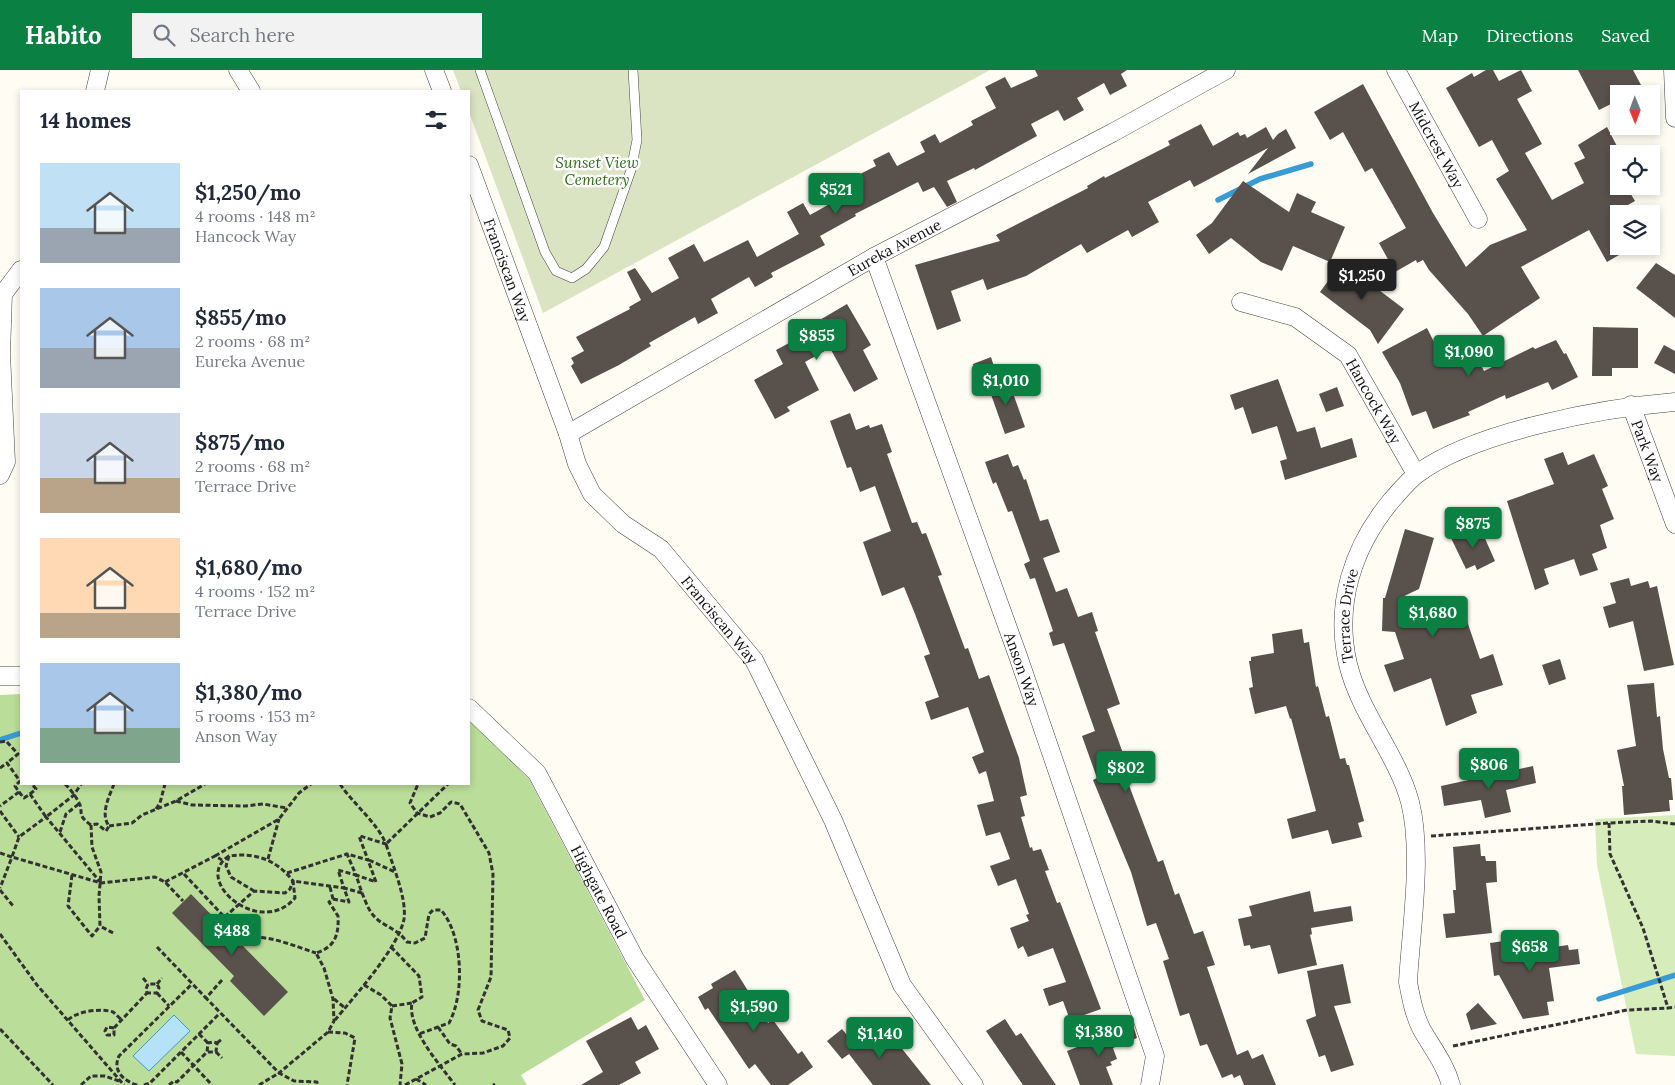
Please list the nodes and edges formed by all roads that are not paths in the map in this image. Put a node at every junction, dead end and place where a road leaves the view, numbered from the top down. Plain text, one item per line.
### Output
1 (100, 70) edge
2 (238, 70) edge
3 (434, 70) edge
4 (480, 70) edge
5 (633, 70) edge
6 (1226, 70) edge
7 (1396, 70) edge
8 (1673, 70) edge
9 (95, 90) edge
10 (249, 90) edge
11 (442, 90) edge
12 (1675, 118) edge
13 (470, 168) edge
14 (1478, 219) dead end
15 (874, 256) junction
16 (20, 271) edge
17 (1240, 302) dead end
18 (1675, 402) edge
19 (1631, 406) junction
20 (568, 434) junction
21 (1416, 474) junction
22 (0, 475) edge
23 (1675, 524) edge
24 (0, 676) edge
25 (20, 676) edge
26 (470, 709) edge
27 (718, 1085) edge
28 (974, 1085) edge
29 (1150, 1085) edge
30 (1451, 1085) edge

1 - 9 street
2 - 10 street
3 - 11 street
4 - 5 lane
6 - 15 street, Eureka Avenue
7 - 14 street, Midcrest Way
8 - 12 street
13 - 20 street, Franciscan Way
15 - 20 street, Eureka Avenue
15 - 29 street, Anson Way
16 - 22 street
17 - 21 street, Hancock Way
18 - 19 street, Terrace Drive
19 - 21 street, Terrace Drive
19 - 23 street, Park Way
20 - 28 street, Franciscan Way
21 - 30 street, Terrace Drive
24 - 25 street
26 - 27 street, Highgate Road

